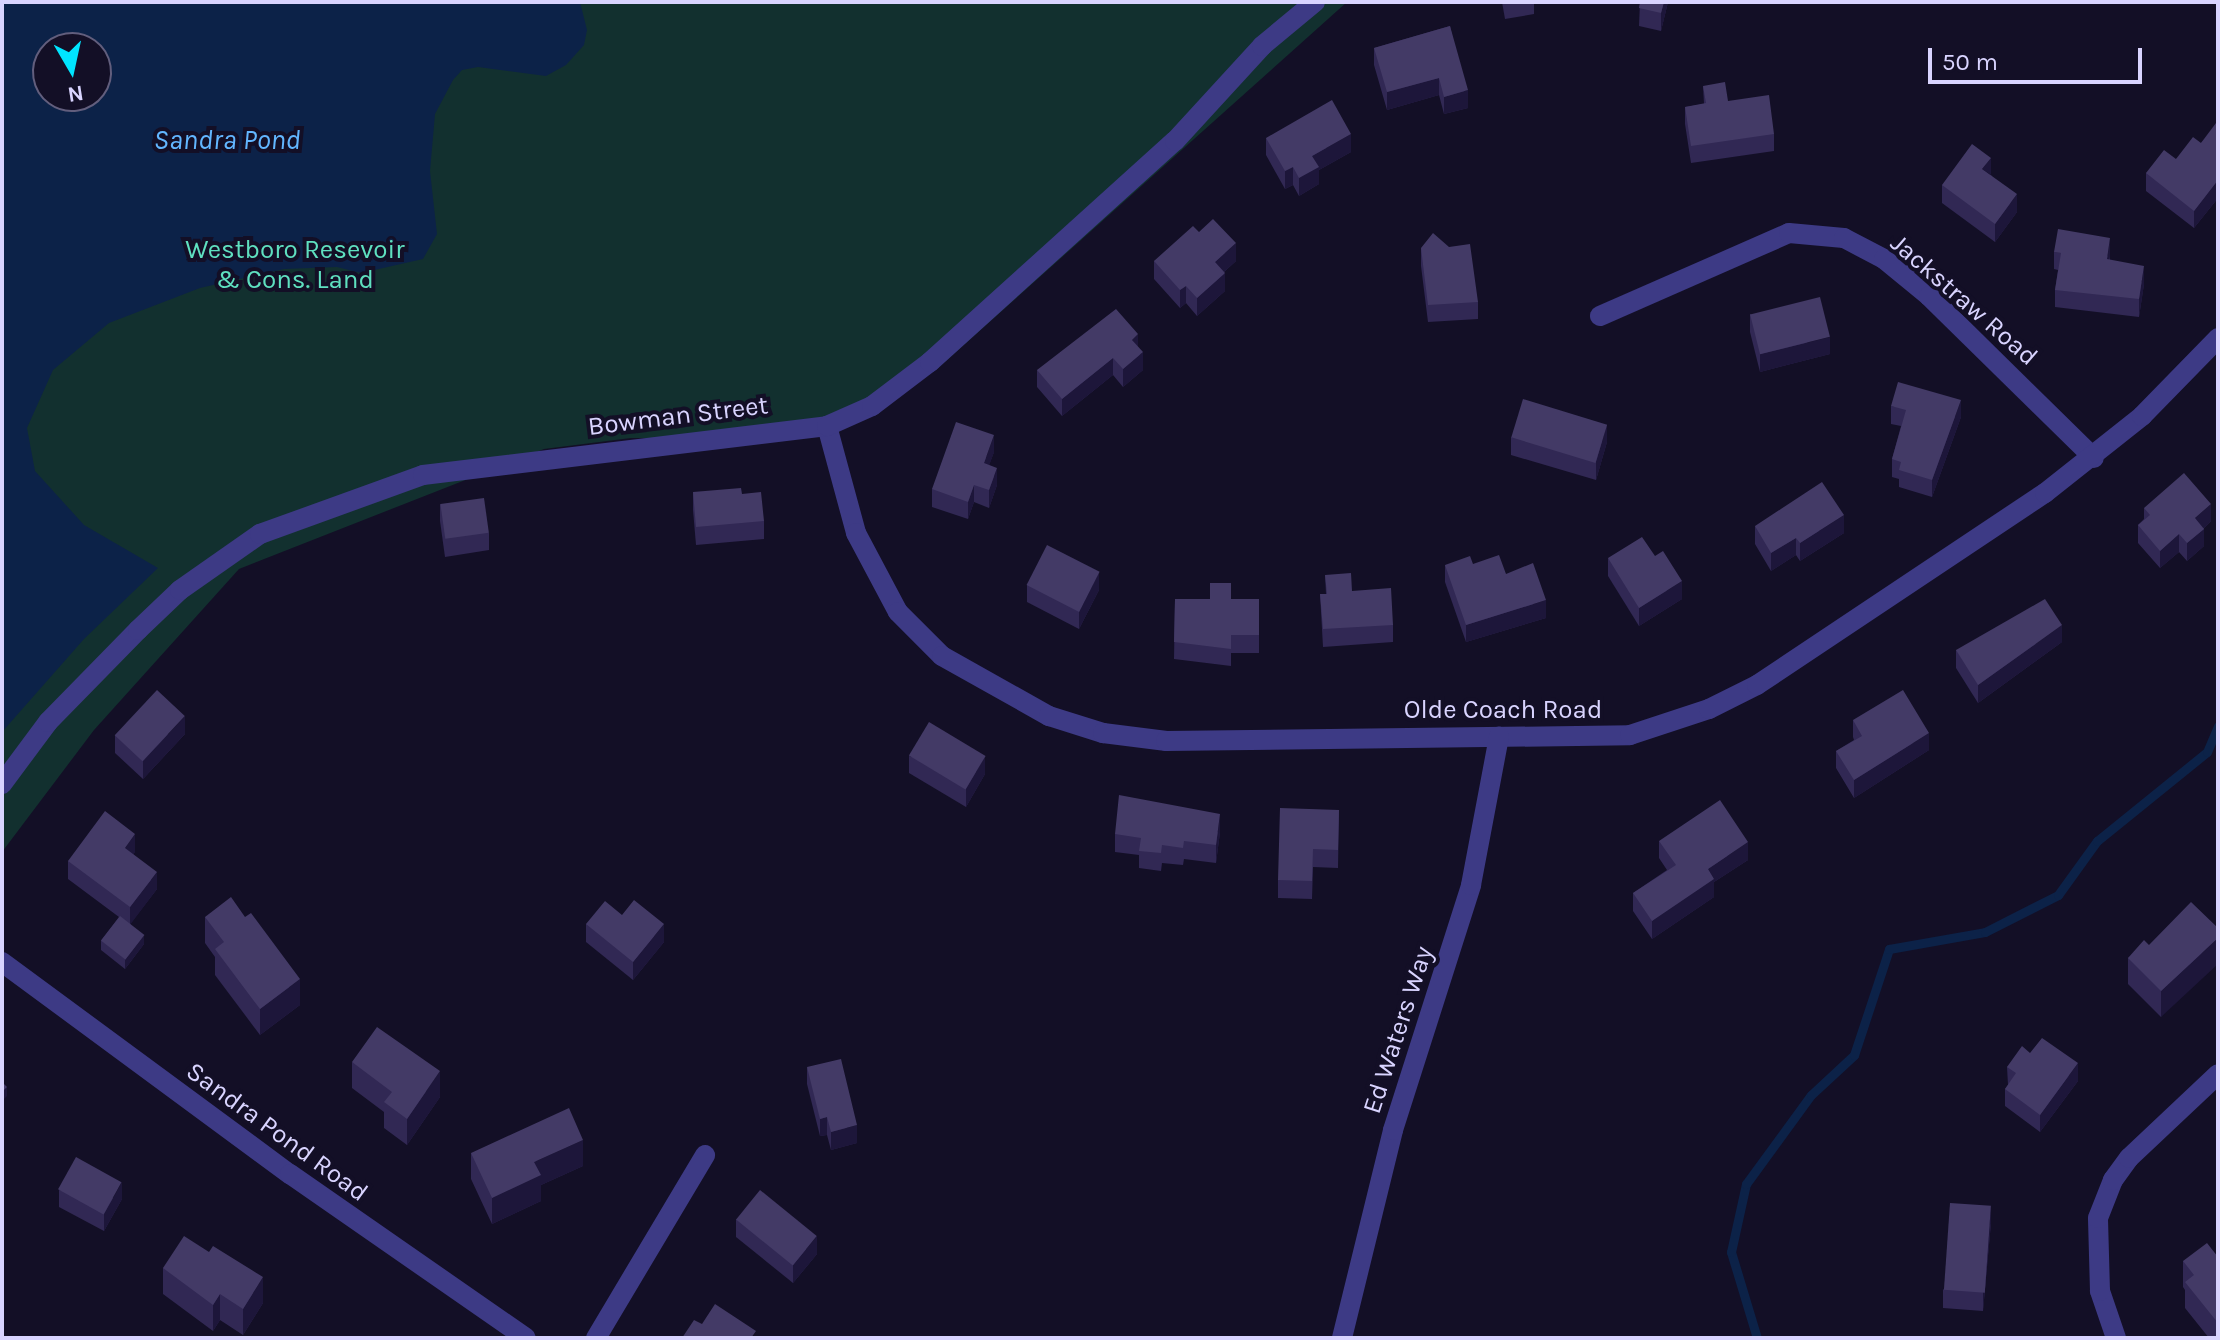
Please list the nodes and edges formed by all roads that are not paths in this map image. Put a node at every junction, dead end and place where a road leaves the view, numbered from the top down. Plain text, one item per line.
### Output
1 (1315, 2) edge
2 (1600, 316) dead end
3 (2218, 338) edge
4 (827, 426) junction
5 (2094, 458) junction
6 (1499, 737) junction
7 (2, 784) edge
8 (2, 962) edge
9 (2218, 1074) edge
10 (705, 1155) dead end
11 (526, 1338) edge
12 (596, 1338) edge
13 (1342, 1338) edge
14 (2116, 1338) edge

1 - 4 street, Bowman Street
2 - 5 street, Jackstraw Road
3 - 5 street, Olde Coach Road
4 - 6 street, Olde Coach Road
4 - 7 street, Bowman Street
5 - 6 street, Olde Coach Road
6 - 13 street, Ed Waters Way
8 - 11 street, Sandra Pond Road
9 - 14 street
10 - 12 street

